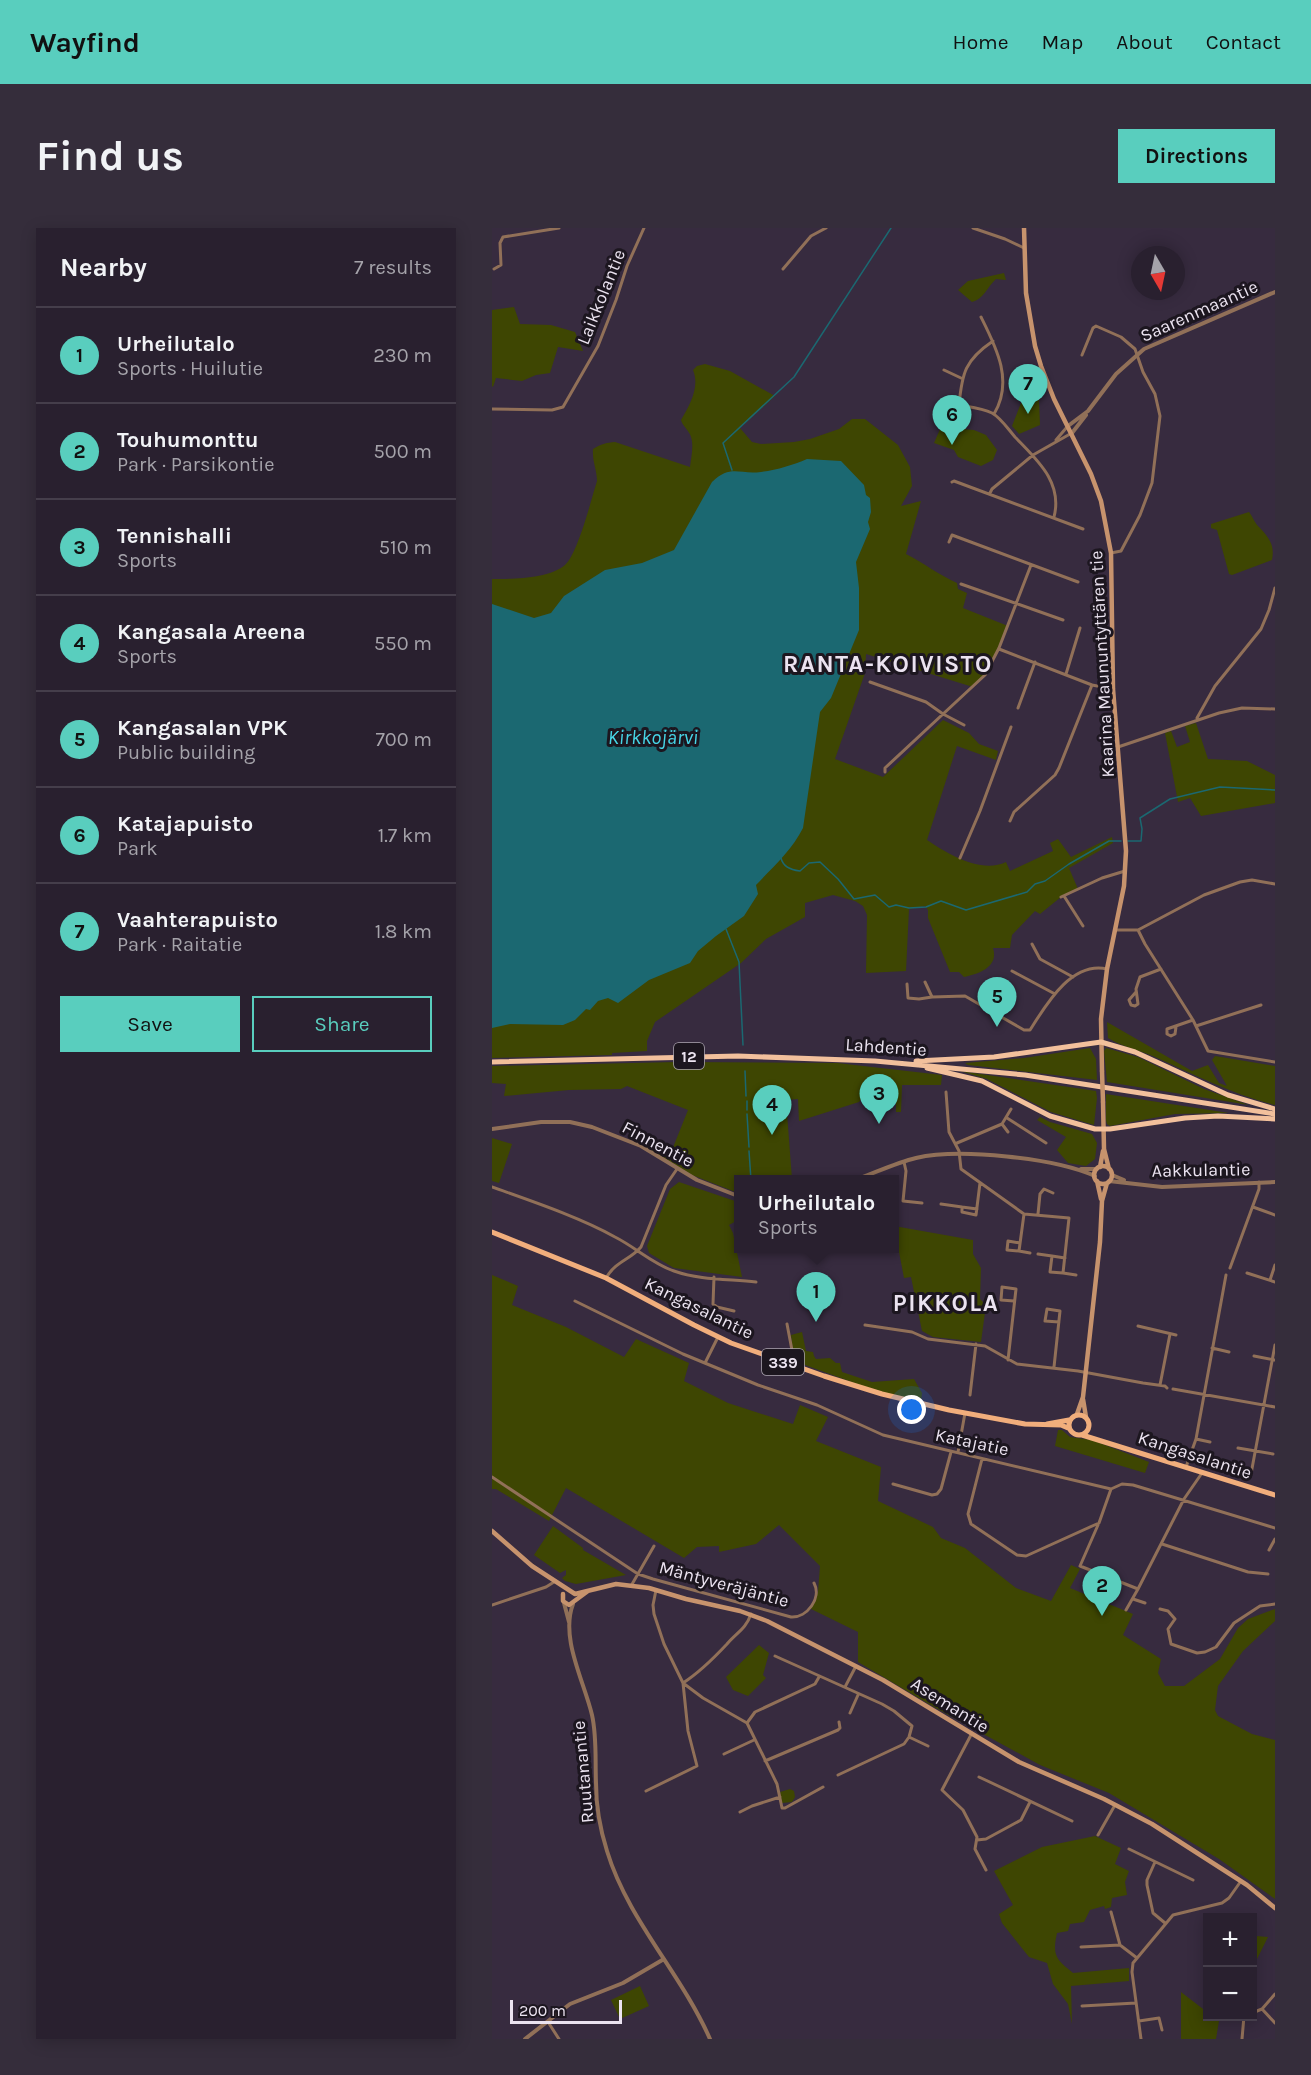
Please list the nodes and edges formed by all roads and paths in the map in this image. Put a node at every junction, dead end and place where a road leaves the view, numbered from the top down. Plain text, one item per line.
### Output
1 (559, 228) edge
2 (644, 228) edge
3 (826, 228) edge
4 (973, 228) edge
5 (1024, 228) edge
6 (1024, 248) junction
7 (494, 269) dead end
8 (783, 269) dead end
9 (1275, 292) edge
10 (981, 317) dead end
11 (993, 341) junction
12 (1138, 353) junction
13 (1082, 355) dead end
14 (944, 370) dead end
15 (962, 378) junction
16 (492, 409) edge
17 (1088, 411) junction
18 (994, 414) junction
19 (1068, 426) junction
20 (1072, 433) junction
21 (1055, 442) junction
22 (1033, 455) junction
23 (952, 482) dead end
24 (990, 493) junction
25 (1054, 518) junction
26 (1083, 529) dead end
27 (949, 542) dead end
28 (1111, 553) junction
29 (1031, 565) junction
30 (1078, 582) dead end
31 (961, 584) dead end
32 (1275, 588) edge
33 (1017, 605) junction
34 (1063, 620) dead end
35 (1080, 628) dead end
36 (999, 648) junction
37 (1035, 662) junction
38 (1032, 669) junction
39 (1038, 672) dead end
40 (1066, 674) junction
41 (870, 682) dead end
42 (1092, 685) junction
43 (1113, 689) junction
44 (1018, 708) dead end
45 (1275, 708) edge
46 (943, 714) junction
47 (1196, 720) junction
48 (964, 725) dead end
49 (1011, 727) dead end
50 (1118, 747) junction
51 (885, 772) dead end
52 (1010, 821) dead end
53 (960, 858) dead end
54 (1125, 871) junction
55 (1275, 884) edge
56 (1083, 926) dead end
57 (1115, 930) junction
58 (1138, 930) junction
59 (1032, 944) dead end
60 (1107, 969) junction
61 (1161, 969) junction
62 (1012, 971) dead end
63 (1073, 977) junction
64 (925, 982) dead end
65 (907, 984) dead end
66 (1136, 992) dead end
67 (1055, 994) junction
68 (932, 997) junction
69 (1261, 1005) dead end
70 (1193, 1020) junction
71 (1196, 1026) junction
72 (1176, 1027) dead end
73 (1101, 1042) junction
74 (492, 1062) edge
75 (886, 1062) junction
76 (1275, 1062) edge
77 (946, 1092) dead end
78 (1011, 1109) dead end
79 (1275, 1109) edge
80 (1275, 1116) edge
81 (1007, 1118) junction
82 (1002, 1124) junction
83 (492, 1129) edge
84 (1103, 1129) junction
85 (1008, 1132) dead end
86 (957, 1143) junction
87 (1046, 1143) dead end
88 (1104, 1149) junction
89 (960, 1155) junction
90 (904, 1162) junction
91 (1098, 1168) junction
92 (677, 1169) junction
93 (1109, 1169) junction
94 (1077, 1170) junction
95 (867, 1175) edge
96 (1112, 1175) junction
97 (1096, 1179) junction
98 (1108, 1182) junction
99 (1127, 1182) junction
100 (1259, 1182) junction
101 (1275, 1182) edge
102 (980, 1183) junction
103 (492, 1187) edge
104 (1053, 1193) dead end
105 (734, 1194) edge
106 (1102, 1201) junction
107 (922, 1203) dead end
108 (941, 1204) dead end
109 (1252, 1207) junction
110 (1024, 1214) junction
111 (1038, 1215) junction
112 (1275, 1215) edge
113 (492, 1232) edge
114 (1020, 1242) junction
115 (638, 1250) junction
116 (1019, 1251) junction
117 (1030, 1253) dead end
118 (1038, 1254) dead end
119 (1052, 1256) junction
120 (1065, 1258) junction
121 (1275, 1265) edge
122 (1230, 1268) dead end
123 (1247, 1272) dead end
124 (1063, 1273) junction
125 (1076, 1275) dead end
126 (1226, 1275) dead end
127 (714, 1277) junction
128 (606, 1278) junction
129 (1270, 1280) junction
130 (756, 1282) dead end
131 (1275, 1282) edge
132 (575, 1301) dead end
133 (1014, 1301) junction
134 (734, 1311) dead end
135 (1059, 1322) junction
136 (787, 1324) dead end
137 (865, 1326) dead end
138 (1138, 1326) dead end
139 (1170, 1334) junction
140 (1176, 1335) dead end
141 (718, 1337) junction
142 (976, 1344) junction
143 (1275, 1345) edge
144 (1212, 1348) junction
145 (1229, 1352) dead end
146 (1254, 1356) dead end
147 (1008, 1360) junction
148 (1274, 1360) edge
149 (705, 1363) junction
150 (795, 1366) junction
151 (1054, 1367) junction
152 (1085, 1372) junction
153 (1160, 1385) junction
154 (1167, 1388) dead end
155 (1173, 1389) dead end
156 (1204, 1394) junction
157 (970, 1395) dead end
158 (1083, 1396) junction
159 (1264, 1405) junction
160 (1275, 1407) edge
161 (965, 1413) junction
162 (1077, 1414) junction
163 (1086, 1417) junction
164 (1069, 1420) junction
165 (1039, 1426) junction
166 (1089, 1427) junction
167 (1068, 1428) junction
168 (1082, 1435) junction
169 (1196, 1439) junction
170 (1107, 1442) junction
171 (1210, 1442) dead end
172 (1238, 1448) dead end
173 (1255, 1451) junction
174 (951, 1452) junction
175 (958, 1453) junction
176 (1273, 1454) dead end
177 (982, 1458) junction
178 (1186, 1467) junction
179 (1202, 1473) junction
180 (1251, 1474) dead end
181 (492, 1477) edge
182 (893, 1484) dead end
183 (1111, 1489) junction
184 (1275, 1495) edge
185 (1184, 1499) junction
186 (1099, 1523) junction
187 (1275, 1528) edge
188 (492, 1531) edge
189 (1275, 1539) edge
190 (1162, 1544) junction
191 (654, 1546) dead end
192 (1269, 1550) dead end
193 (638, 1574) junction
194 (1268, 1574) dead end
195 (555, 1582) junction
196 (814, 1583) dead end
197 (631, 1586) junction
198 (1138, 1589) junction
199 (657, 1590) junction
200 (569, 1591) junction
201 (563, 1594) junction
202 (575, 1599) junction
203 (1133, 1599) junction
204 (564, 1603) junction
205 (1145, 1603) dead end
206 (1275, 1604) edge
207 (492, 1605) edge
208 (1160, 1608) dead end
209 (1126, 1610) dead end
210 (751, 1614) junction
211 (569, 1622) junction
212 (776, 1656) dead end
213 (856, 1665) junction
214 (819, 1676) junction
215 (683, 1683) junction
216 (845, 1687) junction
217 (858, 1695) junction
218 (850, 1713) dead end
219 (839, 1722) dead end
220 (747, 1723) junction
221 (972, 1733) junction
222 (909, 1737) junction
223 (754, 1740) junction
224 (928, 1746) dead end
225 (723, 1754) dead end
226 (765, 1761) junction
227 (838, 1775) dead end
228 (979, 1777) dead end
229 (823, 1787) dead end
230 (646, 1791) dead end
231 (780, 1797) junction
232 (1030, 1802) junction
233 (1115, 1805) junction
234 (740, 1812) dead end
235 (1072, 1821) dead end
236 (1098, 1835) dead end
237 (977, 1840) junction
238 (1129, 1849) dead end
239 (1155, 1862) junction
240 (986, 1870) dead end
241 (1193, 1880) dead end
242 (1241, 1881) junction
243 (1275, 1908) edge
244 (1111, 1912) dead end
245 (1165, 1923) junction
246 (1120, 1945) junction
247 (1081, 1947) dead end
248 (1137, 1958) junction
249 (664, 1959) junction
250 (1275, 1994) edge
251 (1136, 2003) junction
252 (1082, 2006) dead end
253 (1262, 2009) junction
254 (1257, 2011) edge
255 (547, 2020) junction
256 (1139, 2021) junction
257 (1244, 2021) edge
258 (1275, 2024) edge
259 (1162, 2030) dead end
260 (525, 2039) edge
261 (559, 2039) edge
262 (710, 2039) edge
263 (1141, 2039) edge
264 (1242, 2039) edge

1 - 7 street
2 - 16 street, Laikkolantie
3 - 8 street
4 - 6 street
5 - 6 main road, Kaarina Maununtyttären tie
6 - 19 main road, Kaarina Maununtyttären tie
9 - 12 street, Saarenmaantie
10 - 11 street
11 - 15 street
11 - 18 street
12 - 13 street
12 - 17 street, Saarenmaantie
12 - 28 street
14 - 15 street
15 - 18 street
17 - 19 street, Saarenmaantie
17 - 20 street, Saarenmaantie
18 - 22 street
19 - 20 main road, Kaarina Maununtyttären tie
19 - 21 street
20 - 21 street
20 - 28 main road, Kaarina Maununtyttären tie
21 - 22 street
22 - 24 street
22 - 25 street
23 - 24 street
24 - 25 street
25 - 26 street
27 - 29 street
28 - 43 main road, Kaarina Maununtyttären tie
29 - 30 street
29 - 33 street
31 - 33 street
32 - 47 street
33 - 34 street
33 - 36 street
35 - 40 street
36 - 37 street
36 - 46 street
37 - 38 street
37 - 40 street
38 - 39 street
38 - 44 street
40 - 42 street
41 - 46 street
42 - 43 street
42 - 52 street
43 - 50 main road, Kaarina Maununtyttären tie
45 - 47 street
46 - 48 street
46 - 51 street
47 - 50 street
49 - 53 street
50 - 54 main road, Kaarina Maununtyttären tie
54 - 56 street
54 - 57 main road, Kaarina Maununtyttären tie
55 - 58 street
57 - 58 street
57 - 60 main road, Kaarina Maununtyttären tie
58 - 61 street
59 - 63 street
60 - 63 street
60 - 73 main road, Kaarina Maununtyttären tie
61 - 66 street
61 - 70 street
62 - 67 street
63 - 67 street
64 - 68 street
65 - 68 street
67 - 68 street
69 - 71 street
70 - 71 street
70 - 72 street
71 - 76 street
73 - 75 highway
73 - 79 highway
73 - 84 main road, Kaarina Maununtyttären tie, bridge
74 - 75 highway, Lahdentie / 12
75 - 80 highway, Lahdentie / 12
75 - 84 highway
77 - 86 street
78 - 81 street
80 - 84 highway
81 - 82 street
81 - 87 street
82 - 85 street
82 - 86 street
83 - 92 street, Finnentie
84 - 88 main road, Kaarina Maununtyttären tie
86 - 89 street
88 - 91 main road, Kaarina Maununtyttären tie
88 - 93 main road, Kaarina Maununtyttären tie
89 - 90 street
89 - 94 street
89 - 102 street
90 - 95 street
90 - 107 street
91 - 93 main road
91 - 94 street
91 - 97 main road, Kaarina Maununtyttären tie
92 - 105 street, Finnentie
92 - 115 street
93 - 96 main road, Kaarina Maununtyttären tie
94 - 97 street
96 - 98 main road
96 - 99 street, Aakkulantie
97 - 98 main road
97 - 106 main road
98 - 99 street, Aakkulantie
98 - 106 main road
99 - 100 street, Aakkulantie
100 - 101 street, Aakkulantie
100 - 109 street
102 - 108 street
102 - 110 street
103 - 115 street
104 - 111 street
106 - 152 main road
109 - 112 street
109 - 122 street
110 - 111 street
110 - 114 street
111 - 120 street
113 - 128 main road, Kangasalantie / 339
114 - 116 street
114 - 116 street
115 - 127 street
115 - 128 street
116 - 117 street
118 - 119 street
119 - 120 street
119 - 124 street
120 - 124 street
121 - 129 street
123 - 129 street
124 - 125 street
126 - 144 street
127 - 130 street
127 - 134 street
128 - 141 main road, Kangasalantie / 339
129 - 131 street
132 - 149 street, Katajatie
133 - 133 street
133 - 147 street
135 - 135 street
135 - 151 street
136 - 150 street
137 - 142 street
138 - 139 street
139 - 140 street
139 - 153 street
141 - 149 street
141 - 150 main road, Kangasalantie / 339
142 - 147 street
142 - 157 street
143 - 148 street
144 - 145 street
144 - 156 street
146 - 148 street
147 - 151 street
148 - 159 street
149 - 174 street, Katajatie
150 - 161 main road, Kangasalantie / 339
151 - 152 street
152 - 153 street
152 - 158 main road
153 - 154 street
155 - 156 street
156 - 159 street
156 - 169 street
158 - 162 main road
158 - 163 main road
159 - 160 street
159 - 173 street
161 - 165 main road, Kangasalantie / 339
161 - 175 street
162 - 163 main road
162 - 164 main road, 339
163 - 166 main road
164 - 165 main road, Kangasalantie / 339
164 - 167 main road
165 - 167 main road, Kangasalantie / 339
166 - 168 main road
166 - 170 main road, Kangasalantie / 339
167 - 168 main road, 339
168 - 170 main road, Kangasalantie / 339
169 - 171 street
169 - 178 street
170 - 178 main road, Kangasalantie / 339
172 - 173 street
173 - 176 street
173 - 180 street
174 - 175 street, Katajatie
174 - 182 street
175 - 177 street, Katajatie
177 - 183 street, Katajatie
177 - 186 street
178 - 179 main road, Kangasalantie / 339
179 - 184 main road, Kangasalantie / 339
179 - 185 street
181 - 193 street
183 - 185 street, Katajatie
183 - 186 street
185 - 187 street, Katajatie
185 - 190 street
186 - 198 street
188 - 195 main road
189 - 192 street
190 - 194 street
190 - 198 street
191 - 193 street
193 - 196 street, Mäntyveräjäntie
193 - 197 street
195 - 200 main road
195 - 201 main road
195 - 207 street
197 - 199 main road, Asemantie
197 - 202 main road, Asemantie
198 - 203 street
199 - 210 main road, Asemantie
199 - 215 street
200 - 201 main road
200 - 202 main road
201 - 204 main road
202 - 204 main road
202 - 211 street, Ruutanantie
203 - 205 street
203 - 209 street
204 - 211 street, Ruutanantie
206 - 208 street
210 - 213 main road, Asemantie
210 - 215 street
211 - 249 street, Ruutanantie
212 - 214 street
213 - 216 street
213 - 221 main road, Asemantie
214 - 216 street
214 - 220 street
215 - 220 street
215 - 230 street
216 - 217 street
217 - 218 street
217 - 222 street
219 - 226 street
220 - 223 street
221 - 233 main road, Asemantie
221 - 237 street
222 - 224 street
222 - 227 street
223 - 225 street
223 - 226 street
226 - 231 street
228 - 232 street
229 - 231 street
231 - 234 street
232 - 235 street
232 - 237 street
233 - 236 street
233 - 242 main road, Asemantie
237 - 240 street
238 - 239 street
239 - 241 street
239 - 245 street
242 - 243 main road, Asemantie
242 - 245 street
244 - 246 street
245 - 248 street
246 - 247 street
246 - 248 street
248 - 251 street
249 - 255 street
249 - 262 street, Ruutanantie
250 - 253 street
251 - 252 street
251 - 256 street
253 - 254 street
253 - 258 street
255 - 260 street
255 - 261 street
256 - 259 street
256 - 263 street
257 - 264 street

